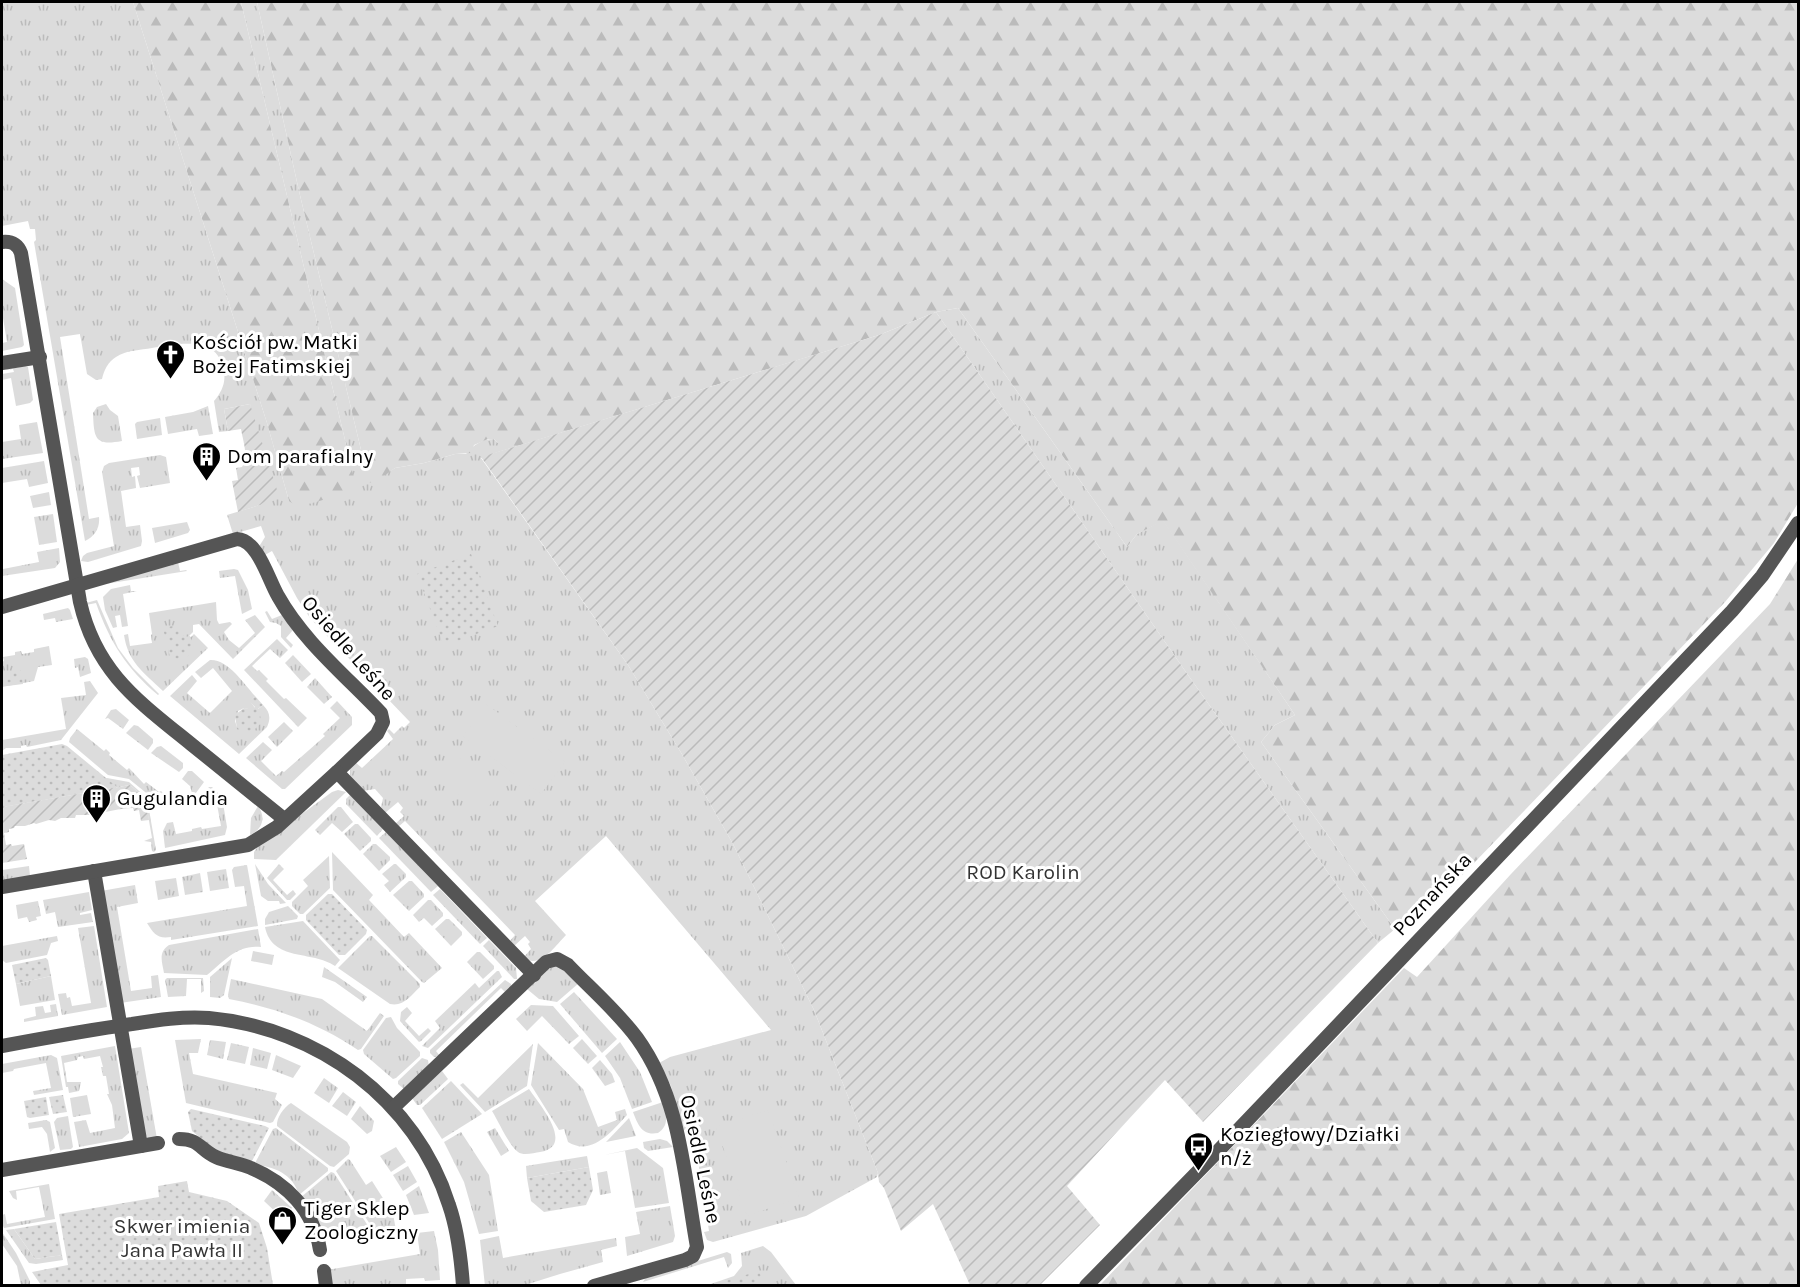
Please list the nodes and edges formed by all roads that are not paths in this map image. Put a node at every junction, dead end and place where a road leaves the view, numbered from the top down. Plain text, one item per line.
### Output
1 (2, 242) edge
2 (40, 357) junction
3 (2, 363) edge
4 (1798, 523) edge
5 (77, 586) junction
6 (2, 608) edge
7 (337, 772) junction
8 (284, 819) junction
9 (94, 871) junction
10 (2, 887) edge
11 (534, 975) junction
12 (120, 1026) junction
13 (2, 1046) edge
14 (394, 1107) junction
15 (179, 1140) dead end
16 (158, 1143) dead end
17 (141, 1146) junction
18 (2, 1170) edge
19 (320, 1250) dead end
20 (324, 1271) dead end
21 (326, 1286) edge
22 (463, 1286) edge
23 (594, 1286) edge
24 (1086, 1286) edge

1 - 2 street
2 - 3 street
2 - 5 street
4 - 24 street, Poznańska
5 - 6 street, Osiedle Leśne
5 - 7 street, Osiedle Leśne
5 - 8 street
7 - 8 street, Osiedle Leśne
7 - 11 street
8 - 9 street, Osiedle Leśne
9 - 10 street, Osiedle Leśne
9 - 12 street
11 - 14 street
11 - 23 street, Osiedle Leśne
12 - 13 street
12 - 14 street
12 - 17 street
14 - 22 street
15 - 19 street
16 - 17 street
17 - 18 street
20 - 21 street

